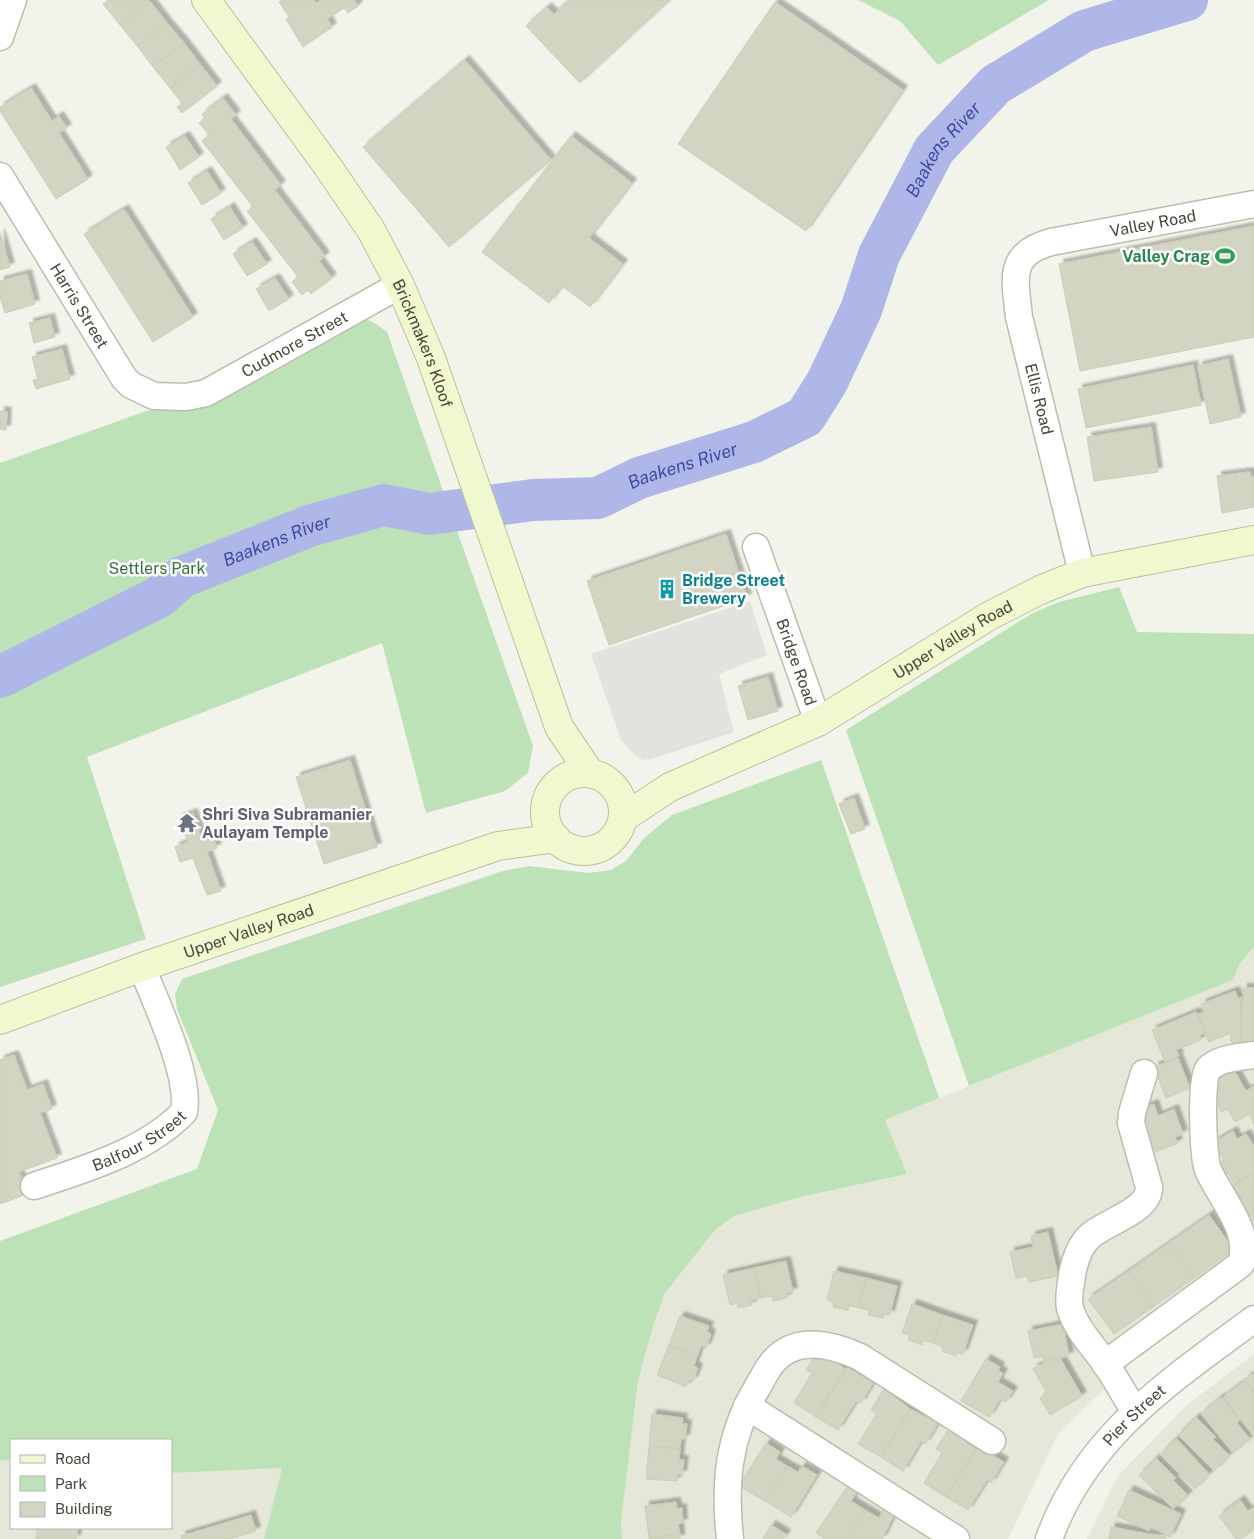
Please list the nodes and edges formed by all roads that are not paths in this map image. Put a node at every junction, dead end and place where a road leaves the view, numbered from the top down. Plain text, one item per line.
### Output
1 (13, 0) edge
2 (206, 0) edge
3 (0, 37) edge
4 (0, 176) edge
5 (1254, 204) edge
6 (1051, 242) joint
7 (400, 285) junction
8 (186, 397) joint
9 (1254, 540) edge
10 (756, 547) dead end
11 (1082, 574) junction
12 (818, 722) junction
13 (559, 727) junction
14 (590, 774) junction
15 (557, 784) junction
16 (670, 787) junction
17 (615, 788) junction
18 (623, 818) junction
19 (551, 826) junction
20 (142, 967) junction
21 (0, 1020) edge
22 (1254, 1055) edge
23 (1144, 1073) dead end
24 (34, 1186) dead end
25 (1254, 1319) edge
26 (1106, 1364) junction
27 (747, 1406) junction
28 (1135, 1412) junction
29 (992, 1441) dead end
30 (730, 1539) edge
31 (956, 1539) edge
32 (1049, 1539) edge

1 - 3 street
2 - 7 street, Brickmakers Kloof
4 - 8 street, Harris Street
5 - 6 street, Valley Road
6 - 11 street, Ellis Road
7 - 8 street, Cudmore Street
7 - 13 street, Brickmakers Kloof
9 - 11 street, Upper Valley Road
10 - 12 street, Bridge Road
11 - 12 street, Upper Valley Road
12 - 16 street, Upper Valley Road
13 - 14 street, Brickmakers Kloof
13 - 15 street, Brickmakers Kloof
14 - 15 street
14 - 17 street
15 - 19 street
16 - 17 street, Upper Valley Road
16 - 18 street, Upper Valley Road
17 - 18 street
18 - 19 street
19 - 20 street, Upper Valley Road
20 - 21 street, Upper Valley Road
20 - 24 street, Balfour Street
22 - 26 street
23 - 26 street
25 - 28 street, Pier Street
26 - 28 street
27 - 29 street
27 - 30 street
27 - 31 street
28 - 32 street, Pier Street

